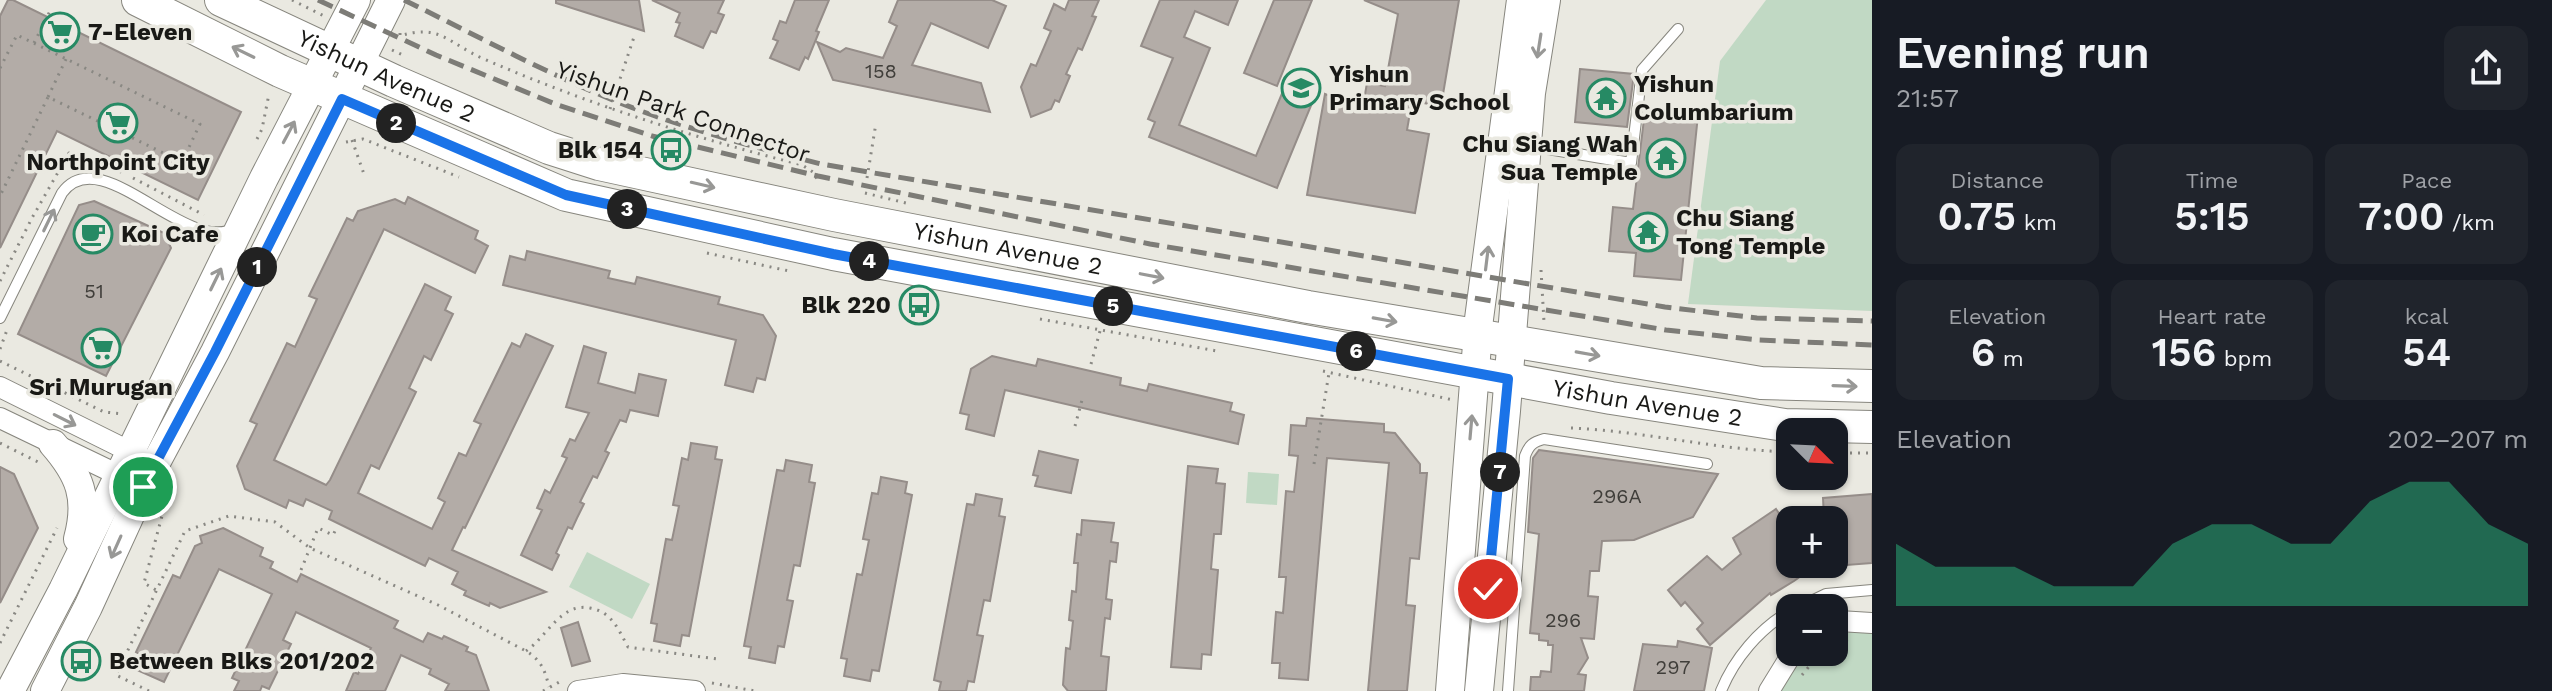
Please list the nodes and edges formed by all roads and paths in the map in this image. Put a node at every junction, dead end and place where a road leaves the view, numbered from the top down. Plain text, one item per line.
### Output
1 (138, 0) edge
2 (221, 0) edge
3 (292, 0) edge
4 (356, 0) edge
5 (391, 0) edge
6 (1521, 0) edge
7 (1546, 0) edge
8 (51, 9) dead end
9 (311, 9) dead end
10 (1678, 29) dead end
11 (400, 36) dead end
12 (634, 37) dead end
13 (34, 43) junction
14 (344, 58) junction
15 (66, 59) junction
16 (0, 68) edge
17 (328, 92) junction
18 (48, 97) junction
19 (610, 110) junction
20 (876, 123) dead end
21 (352, 140) dead end
22 (1514, 144) junction
23 (599, 164) junction
24 (365, 177) dead end
25 (867, 178) dead end
26 (819, 183) dead end
27 (0, 196) edge
28 (643, 213) junction
29 (209, 217) dead end
30 (243, 222) junction
31 (0, 281) edge
32 (0, 318) edge
33 (12, 320) dead end
34 (1100, 331) dead end
35 (1478, 336) junction
36 (1511, 341) junction
37 (0, 349) edge
38 (0, 361) edge
39 (1091, 364) dead end
40 (1329, 372) dead end
41 (1475, 373) junction
42 (1508, 379) junction
43 (1872, 386) edge
44 (0, 387) edge
45 (1082, 400) dead end
46 (123, 413) dead end
47 (0, 418) edge
48 (1075, 426) dead end
49 (1872, 427) edge
50 (1559, 428) dead end
51 (0, 443) edge
52 (1776, 451) edge
53 (46, 453) junction
54 (1848, 453) edge
55 (1872, 453) edge
56 (1314, 464) dead end
57 (1707, 464) dead end
58 (141, 478) junction
59 (58, 526) dead end
60 (337, 527) dead end
61 (310, 548) junction
62 (301, 570) dead end
63 (63, 590) junction
64 (156, 590) junction
65 (1872, 590) edge
66 (1826, 594) edge
67 (1776, 622) edge
68 (1848, 622) edge
69 (1872, 623) edge
70 (0, 643) edge
71 (526, 651) junction
72 (717, 659) dead end
73 (1784, 666) edge
74 (1809, 666) edge
75 (1799, 678) dead end
76 (549, 687) dead end
77 (10, 691) edge
78 (45, 691) edge
79 (149, 691) edge
80 (578, 691) edge
81 (695, 691) edge
82 (1450, 691) edge
83 (1479, 691) edge
84 (1508, 691) edge
85 (1721, 691) edge
86 (1769, 691) edge

17 -> 1 main road, Yishun Avenue 2
2 - 14 main road, Yishun Avenue 2
3 - 9 path
4 - 14 main road
5 - 14 main road
6 - 22 main road
7 -> 22 main road
8 - 13 path
10 - 22 lane
11 - 19 path, Yishun Park Connector
12 - 19 path
13 - 15 path
13 - 16 path
14 - 17 main road
14 - 23 main road, Yishun Avenue 2
15 - 18 path
15 - 18 path
17 - 28 main road, Yishun Avenue 2
30 -> 17 main road
17 - 58 main road
18 - 27 path
19 - 26 path, Yishun Park Connector
20 - 25 path
21 - 24 path
35 -> 22 main road
22 - 36 main road
23 - 28 main road
23 -> 35 main road, Yishun Avenue 2
28 - 41 main road, Yishun Avenue 2
29 - 31 path
32 -> 30 lane
58 -> 30 main road
33 - 37 path
34 - 39 path
35 - 36 main road, Yishun Avenue 2
35 - 41 main road
36 - 42 main road
36 -> 43 main road, Yishun Avenue 2
38 - 46 path
40 - 56 path
41 - 42 main road, Yishun Avenue 2
82 -> 41 main road
42 - 49 main road, Yishun Avenue 2
42 - 83 main road
44 -> 58 street
45 - 48 path
47 - 53 street
50 - 52 path
51 - 53 path
53 - 58 street
53 - 63 main road
54 - 55 path
57 - 84 lane
58 - 63 main road
58 - 64 path
58 -> 78 main road
59 - 70 path
60 - 61 path
61 - 62 path
61 - 64 path
61 - 71 path
63 - 77 main road
64 - 79 path
65 - 66 lane
67 - 85 lane
68 - 69 street
71 - 72 path
71 - 76 path
73 - 86 street
74 - 75 path
80 - 81 street

